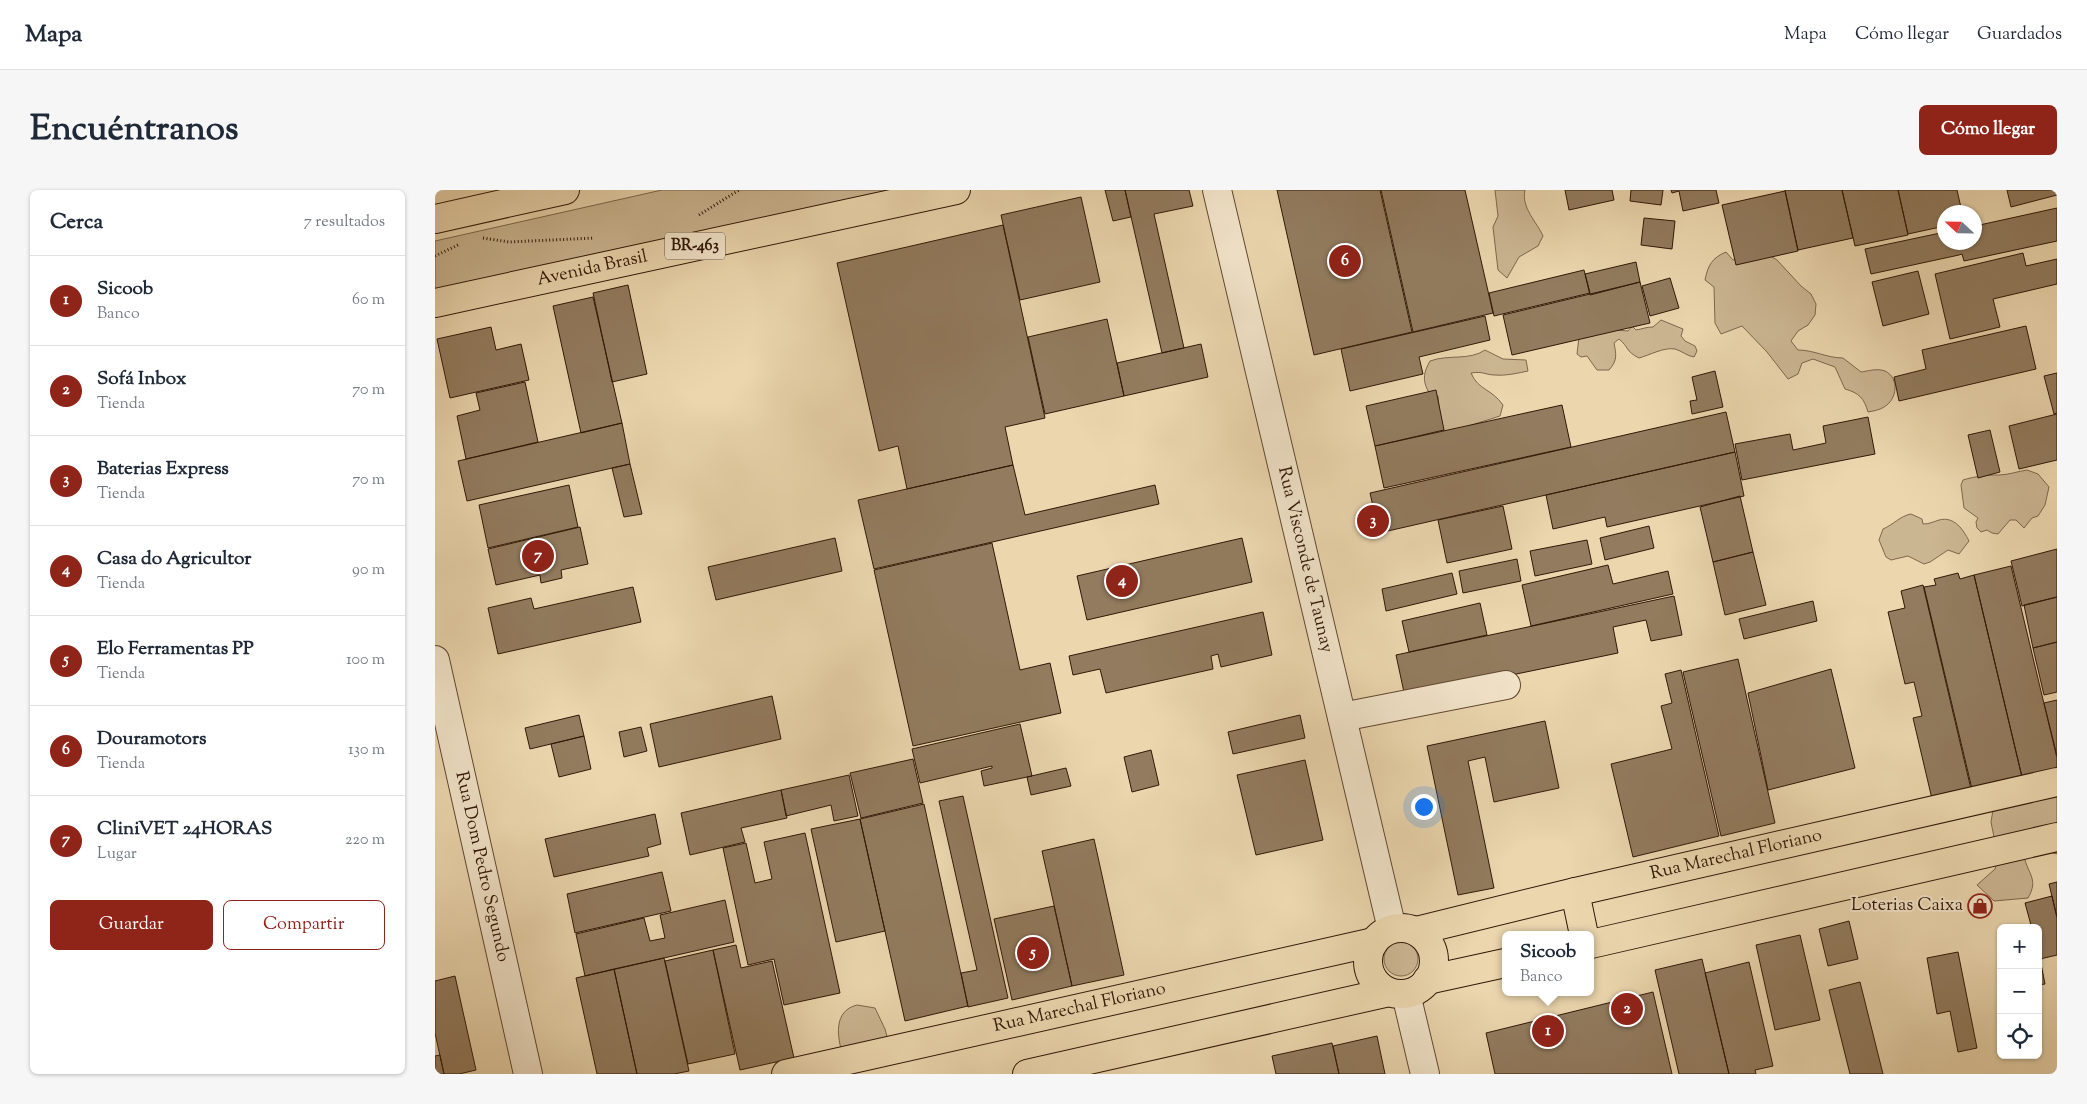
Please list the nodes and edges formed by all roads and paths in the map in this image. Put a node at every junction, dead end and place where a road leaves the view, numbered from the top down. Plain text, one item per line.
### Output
1 (565, 190) edge
2 (739, 190) edge
3 (956, 190) edge
4 (1217, 190) edge
5 (692, 217) dead end
6 (435, 219) edge
7 (596, 238) dead end
8 (477, 240) dead end
9 (462, 243) dead end
10 (435, 256) edge
11 (435, 303) edge
12 (435, 660) edge
13 (1506, 685) dead end
14 (1342, 717) junction
15 (2057, 782) edge
16 (2057, 837) edge
17 (1575, 892) junction
18 (1583, 931) edge
19 (1394, 934) junction
20 (1594, 943) edge
21 (1502, 964) edge
22 (1407, 989) junction
23 (528, 1074) edge
24 (786, 1074) edge
25 (1027, 1074) edge
26 (1425, 1074) edge

1 - 6 main road
2 - 5 path
3 - 11 main road, Avenida Brasil / BR-463
4 - 14 street, Rua Visconde de Taunay
7 - 8 path
9 - 10 path
12 - 23 street, Rua Dom Pedro Segundo
13 - 14 street
14 - 19 street, Rua Visconde de Taunay
15 - 17 main road, Rua Marechal Floriano
16 - 20 main road
17 - 18 main road
17 - 19 main road, Rua Marechal Floriano
19 - 22 main road
19 - 22 main road
19 - 24 main road, Rua Marechal Floriano
21 - 22 main road
22 - 25 main road
22 - 26 street

